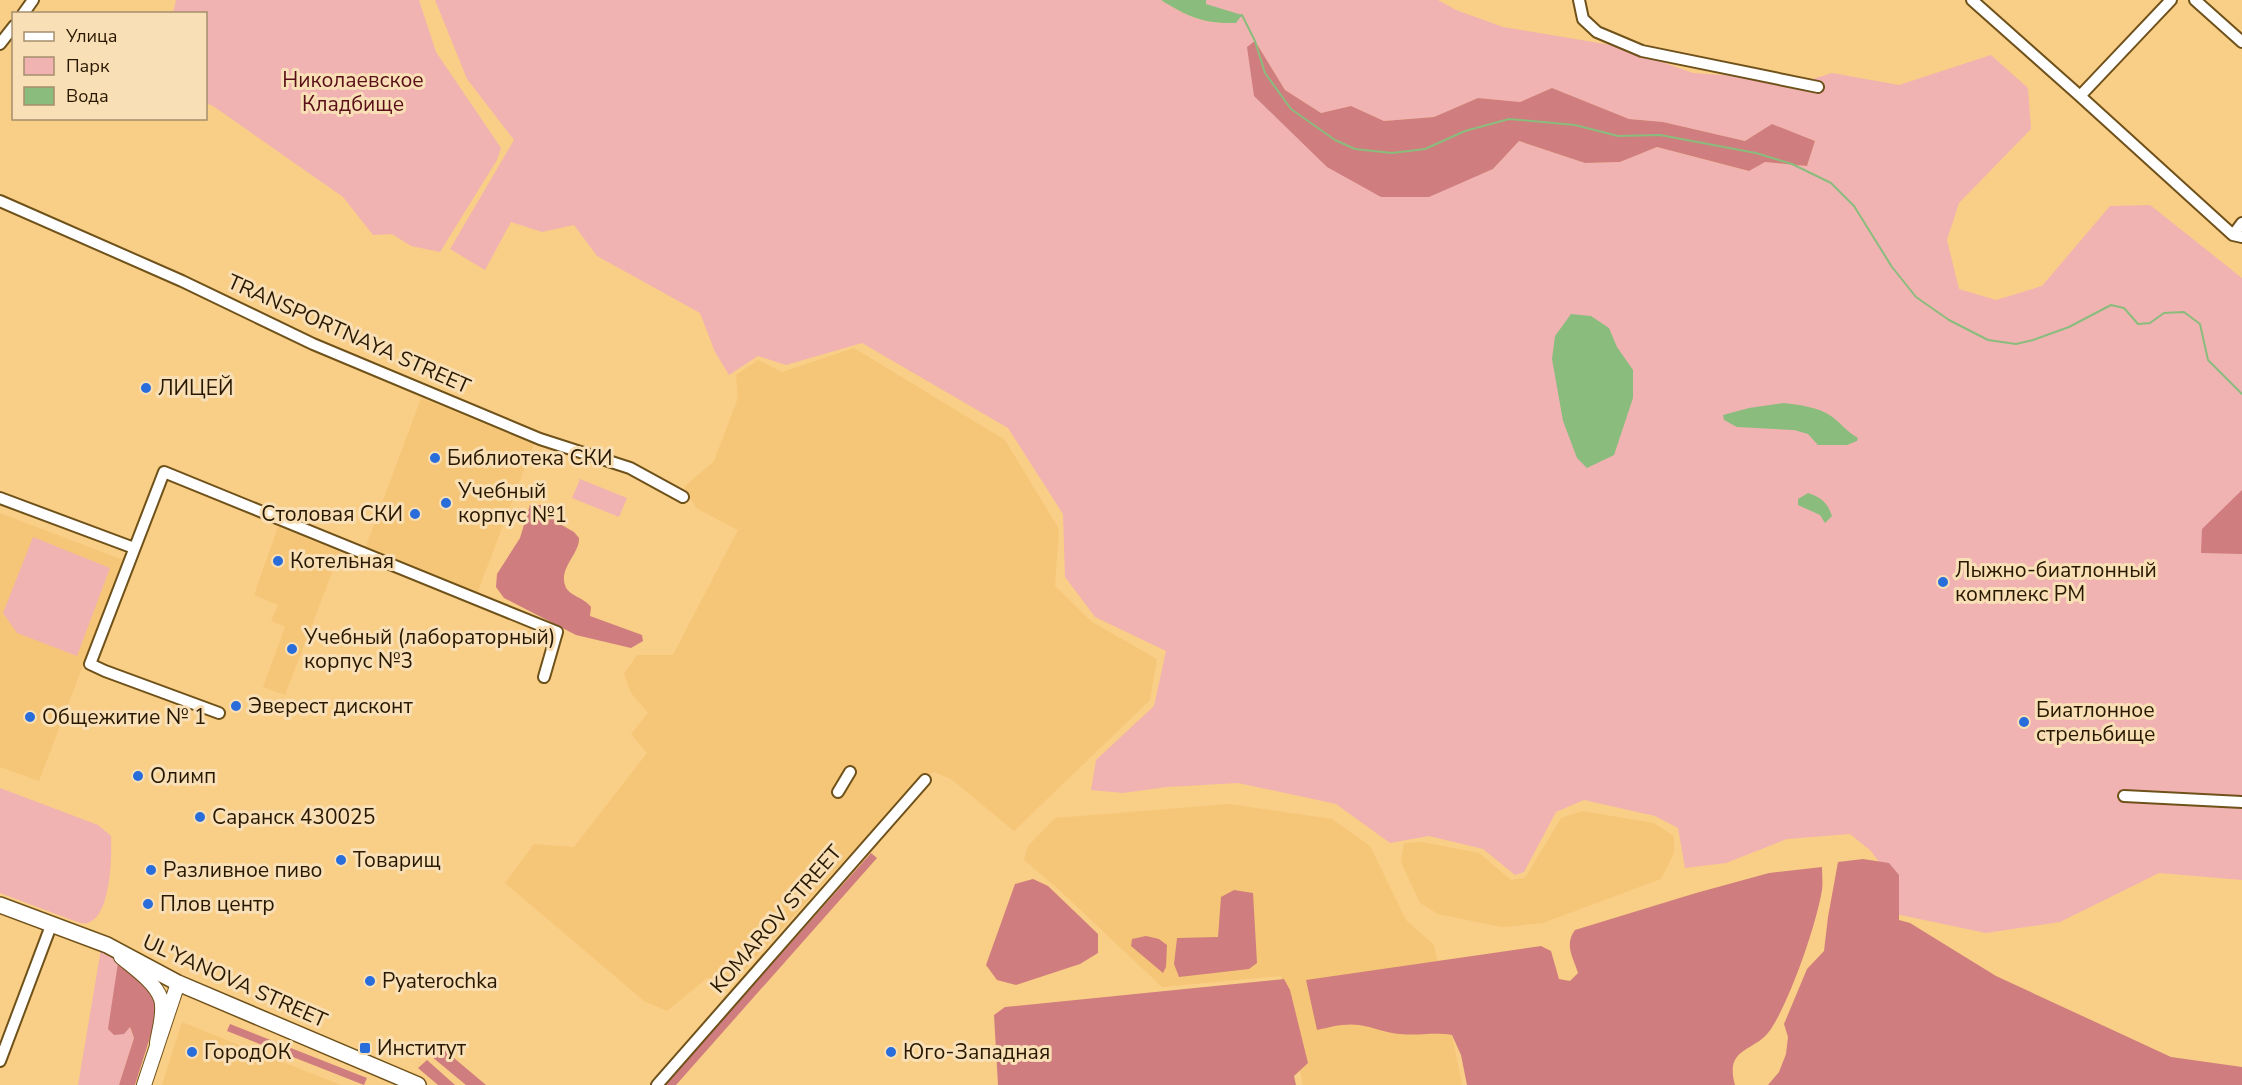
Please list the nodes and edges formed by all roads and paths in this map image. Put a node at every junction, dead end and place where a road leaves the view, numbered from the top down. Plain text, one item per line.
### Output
1 (1580, 0) edge
2 (1972, 0) edge
3 (2171, 0) edge
4 (2195, 0) edge
5 (12, 29) edge
6 (2242, 42) edge
7 (0, 44) edge
8 (1818, 87) dead end
9 (2080, 96) junction
10 (0, 201) edge
11 (2242, 223) edge
12 (2238, 236) edge
13 (683, 497) dead end
14 (0, 498) edge
15 (134, 548) junction
16 (544, 677) dead end
17 (219, 713) dead end
18 (850, 772) dead end
19 (925, 780) dead end
20 (838, 792) dead end
21 (2124, 796) dead end
22 (2242, 802) edge
23 (0, 905) edge
24 (52, 924) junction
25 (107, 945) junction
26 (178, 983) junction
27 (157, 1042) junction
28 (0, 1061) edge
29 (144, 1085) edge
30 (418, 1085) edge
31 (657, 1085) edge

1 - 8 street
2 - 9 street
3 - 9 street
4 - 6 street
5 - 7 street
9 - 12 street
10 - 13 street, TRANSPORTNAYA STREET
11 - 12 street
14 - 15 street
15 - 16 street
15 - 17 street
18 - 20 street
19 - 31 street, KOMAROV STREET
21 - 22 street
23 - 24 main road, UL'YANOVA STREET
24 - 25 main road, UL'YANOVA STREET
24 - 28 street
25 - 26 main road, UL'YANOVA STREET
25 - 27 street
26 - 27 street
26 - 30 main road, UL'YANOVA STREET
27 - 29 street

